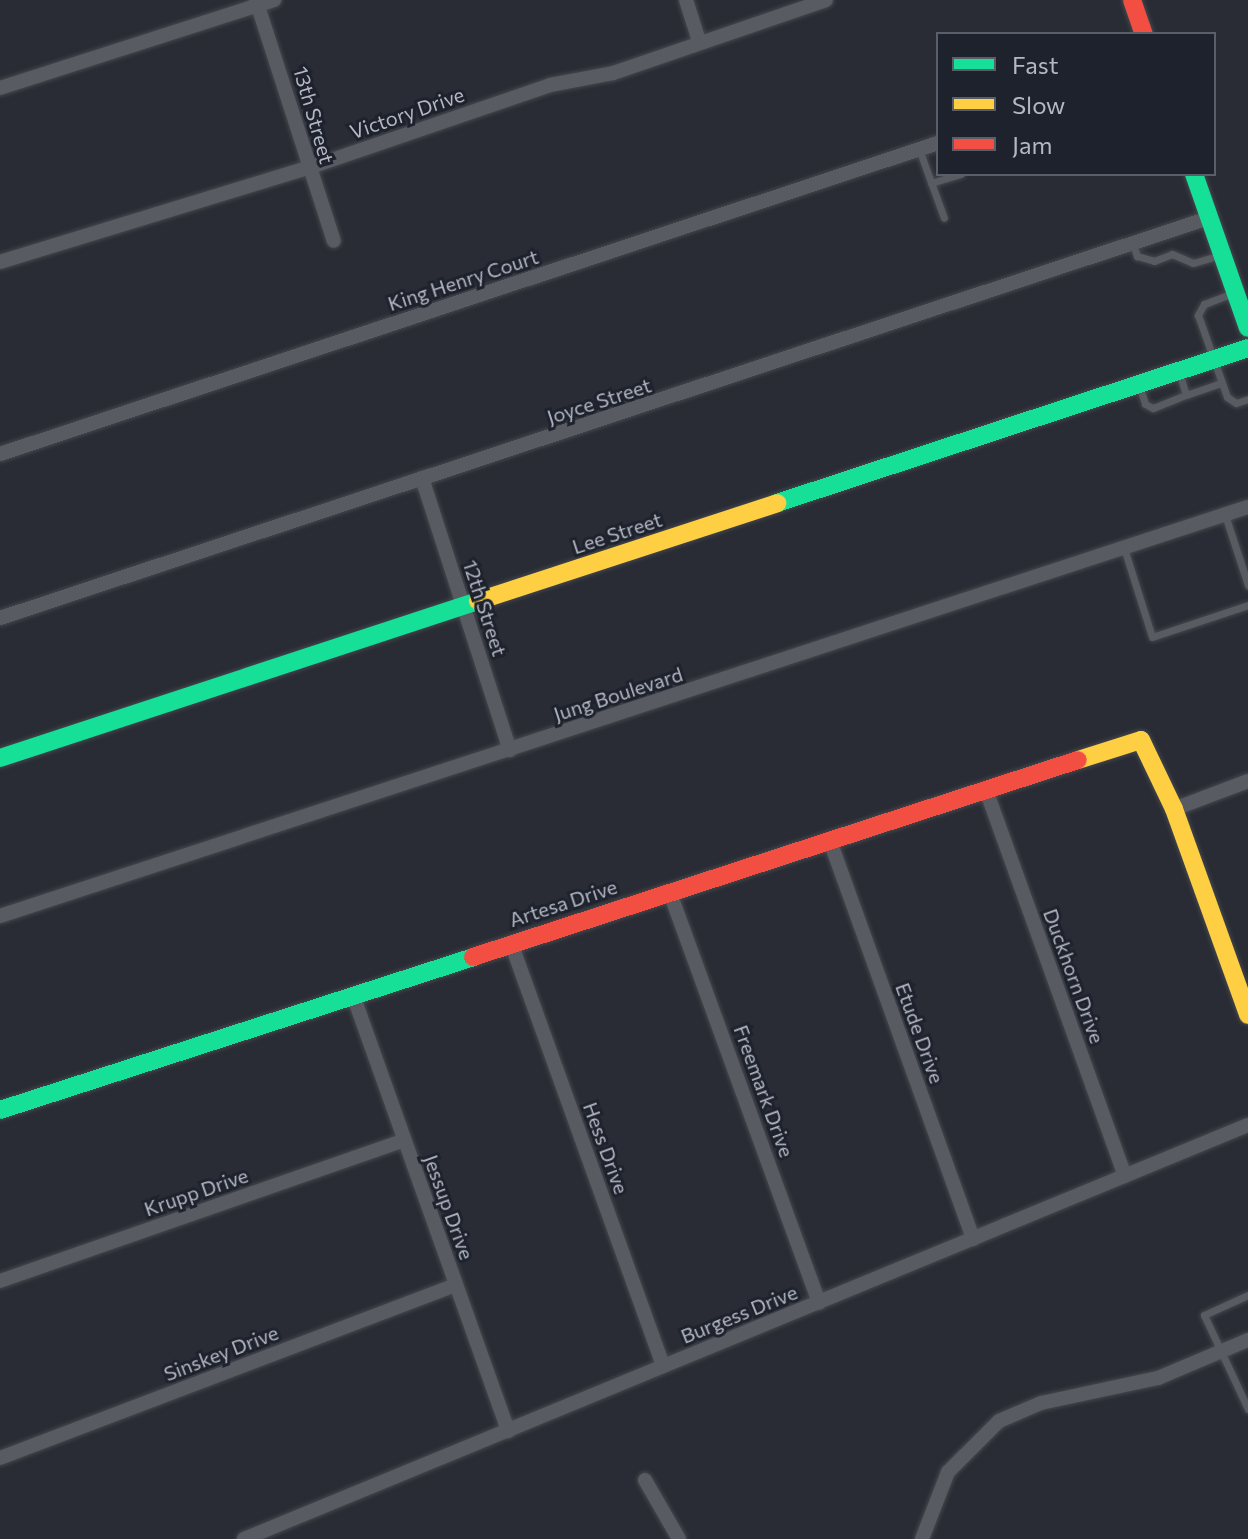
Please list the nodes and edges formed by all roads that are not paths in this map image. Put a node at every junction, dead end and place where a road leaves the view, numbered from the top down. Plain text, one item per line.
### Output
1 (274, 0) edge
2 (686, 0) edge
3 (826, 0) edge
4 (1133, 2) edge
5 (257, 3) edge
6 (1143, 32) edge
7 (699, 41) junction
8 (0, 88) edge
9 (936, 144) edge
10 (919, 149) junction
11 (308, 168) junction
12 (954, 176) edge
13 (1195, 176) edge
14 (931, 183) junction
15 (944, 218) dead end
16 (1209, 218) junction
17 (1165, 233) junction
18 (334, 241) dead end
19 (1133, 244) junction
20 (1172, 254) junction
21 (1222, 255) junction
22 (0, 262) edge
23 (1235, 292) junction
24 (1248, 328) edge
25 (1248, 348) edge
26 (1213, 360) junction
27 (1179, 372) junction
28 (1221, 383) junction
29 (1139, 385) junction
30 (1186, 395) junction
31 (1248, 399) edge
32 (0, 454) edge
33 (422, 478) junction
34 (1248, 507) edge
35 (1225, 515) junction
36 (1124, 548) junction
37 (1248, 585) edge
38 (1248, 605) edge
39 (463, 606) junction
40 (0, 618) edge
41 (510, 750) junction
42 (0, 758) edge
43 (1248, 781) edge
44 (986, 790) junction
45 (1174, 809) junction
46 (830, 841) junction
47 (670, 893) junction
48 (0, 916) edge
49 (511, 943) junction
50 (353, 995) junction
51 (1248, 1015) edge
52 (0, 1110) edge
53 (1248, 1125) edge
54 (404, 1140) junction
55 (1125, 1176) junction
56 (973, 1239) junction
57 (0, 1281) edge
58 (456, 1285) junction
59 (1248, 1295) edge
60 (819, 1303) junction
61 (1247, 1342) edge
62 (1221, 1353) junction
63 (663, 1366) junction
64 (1248, 1409) edge
65 (508, 1431) junction
66 (0, 1458) edge
67 (645, 1480) dead end
68 (244, 1539) edge
69 (679, 1539) edge
70 (922, 1539) edge

1 - 5 street
2 - 7 street
3 - 7 street, Victory Drive
4 - 6 main road
5 - 8 street
5 - 11 street, 13th Street
7 - 11 street, Victory Drive
9 - 10 street, King Henry Court
10 - 14 lane
10 - 32 street, King Henry Court
11 - 18 street, 13th Street
11 - 22 street, Victory Drive
12 - 14 lane
13 - 16 main road
14 - 15 lane
16 - 17 street, Joyce Street
16 - 21 main road
17 - 19 street, Joyce Street
17 - 20 lane
19 - 20 lane
19 - 33 street, Joyce Street
20 - 21 lane
21 - 23 main road
23 - 24 main road
23 - 26 lane
25 - 26 main road, Lee Street
26 - 27 main road, Lee Street
26 - 28 lane
27 - 29 main road, Lee Street
27 - 30 lane
28 - 30 lane
28 - 31 lane
29 - 30 lane
29 - 39 main road, Lee Street
33 - 39 street, 12th Street
33 - 40 street, Joyce Street
34 - 35 street, Jung Boulevard
35 - 36 street, Jung Boulevard
35 - 37 lane
36 - 38 lane
36 - 41 street, Jung Boulevard
39 - 41 street, 12th Street
39 - 42 main road, Lee Street
41 - 48 street, Jung Boulevard
43 - 45 street
44 - 45 main road, Artesa Drive
44 - 46 main road, Artesa Drive
44 - 55 street, Duckhorn Drive
45 - 51 main road
46 - 47 main road, Artesa Drive
46 - 56 street, Etude Drive
47 - 49 main road, Artesa Drive
47 - 60 street, Freemark Drive
49 - 50 main road, Artesa Drive
49 - 63 street, Hess Drive
50 - 52 main road, Artesa Drive
50 - 54 street, Jessup Drive
53 - 55 street, Burgess Drive
54 - 57 street, Krupp Drive
54 - 58 street, Jessup Drive
55 - 56 street, Burgess Drive
56 - 60 street, Burgess Drive
58 - 65 street, Jessup Drive
58 - 66 street, Sinskey Drive
59 - 62 lane
60 - 63 street, Burgess Drive
61 - 62 street
62 - 64 lane
62 - 70 street
63 - 65 street, Burgess Drive
65 - 68 street, Burgess Drive
67 - 69 street

